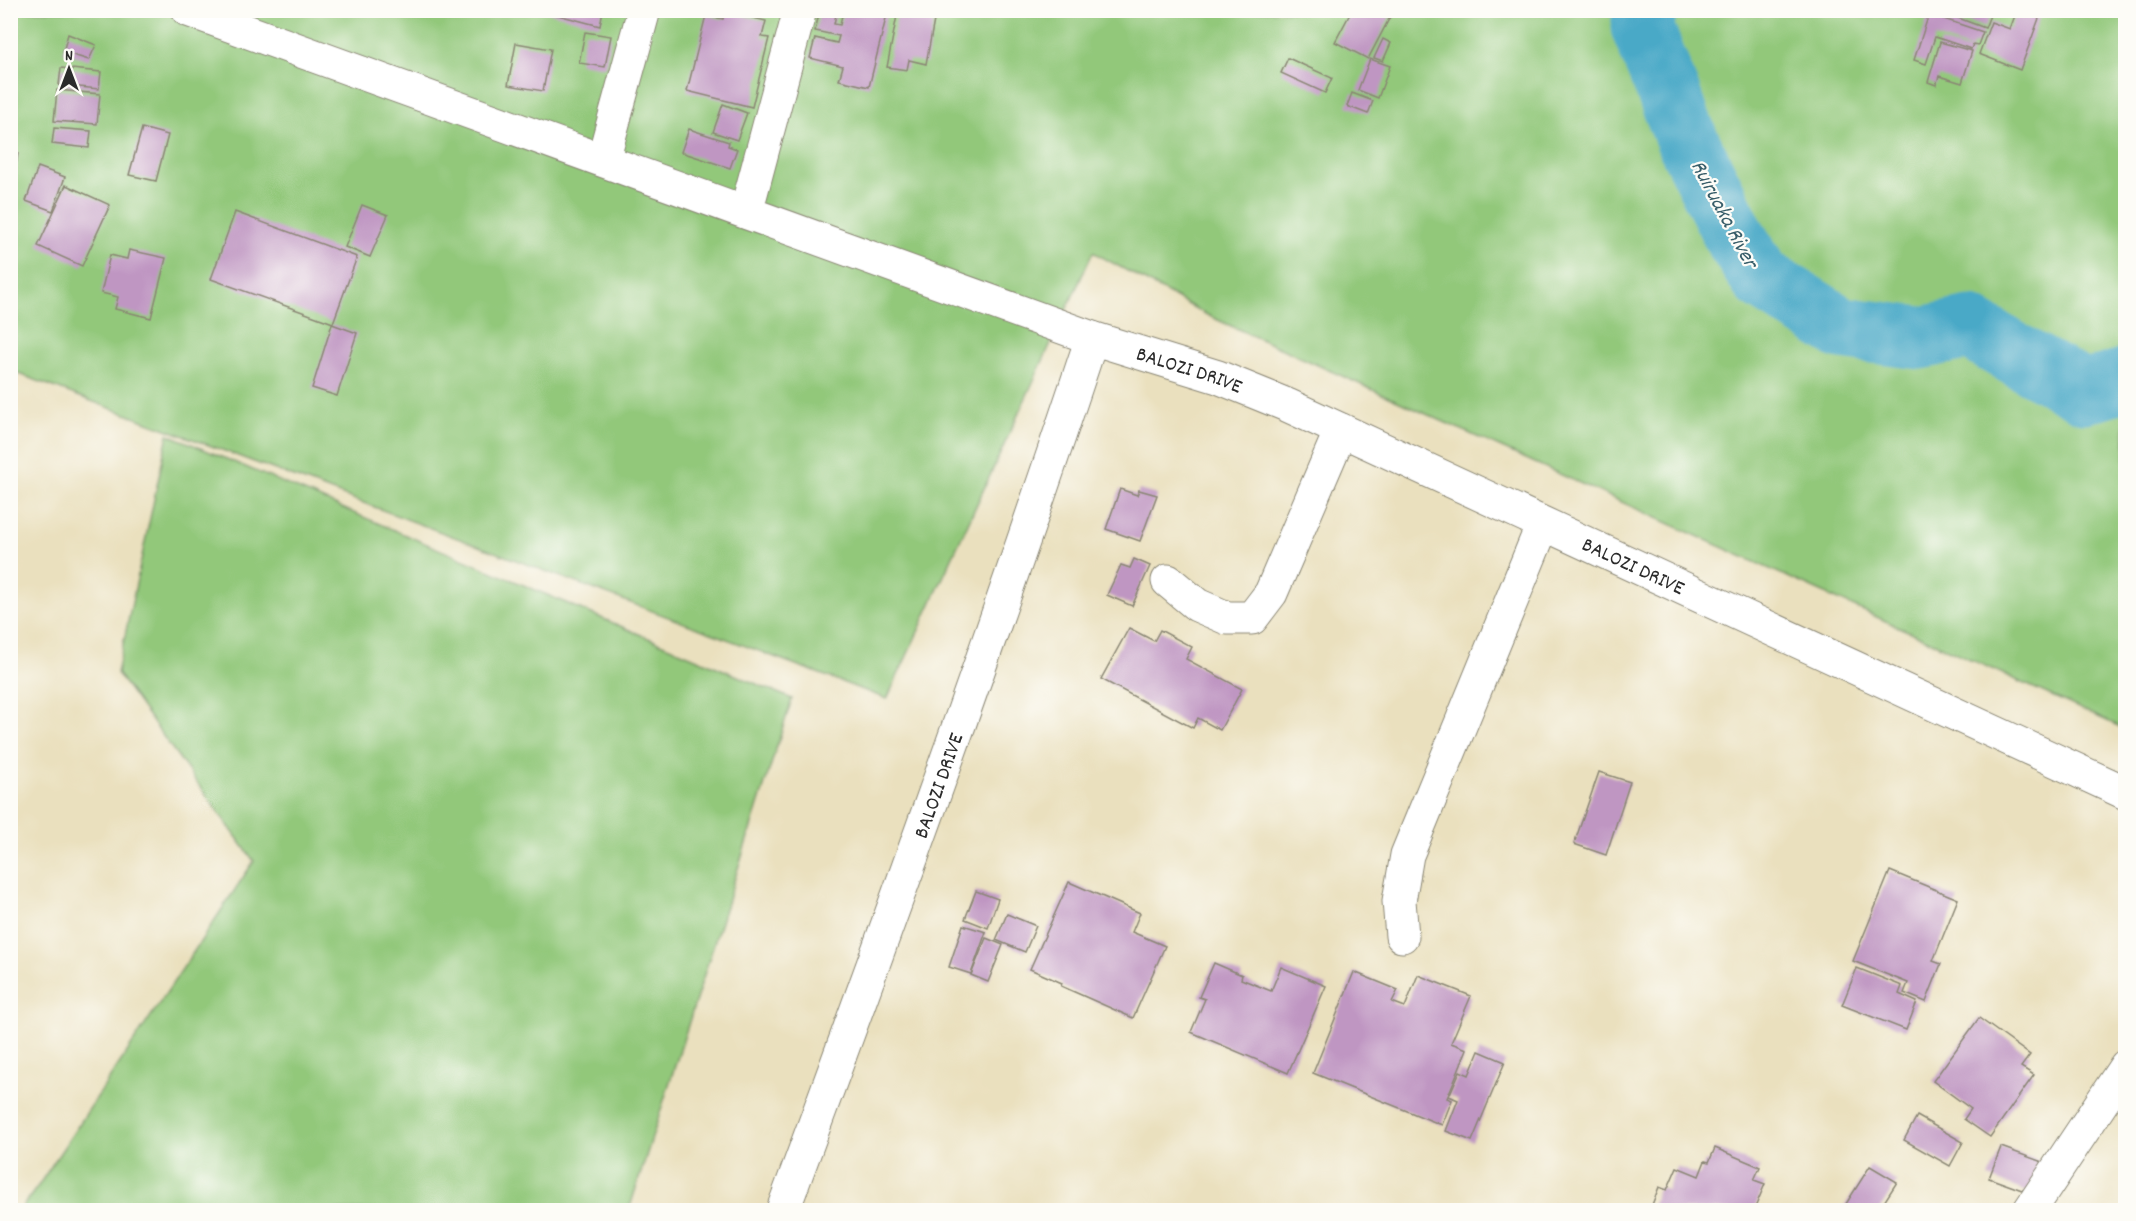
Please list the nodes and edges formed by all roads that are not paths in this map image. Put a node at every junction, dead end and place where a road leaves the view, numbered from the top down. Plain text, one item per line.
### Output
1 (188, 10) edge
2 (644, 10) edge
3 (800, 10) edge
4 (603, 160) junction
5 (746, 212) junction
6 (1092, 338) junction
7 (1341, 430) junction
8 (1543, 524) junction
9 (1168, 581) dead end
10 (2126, 793) edge
11 (1402, 936) dead end
12 (2126, 1066) edge
13 (783, 1210) edge
14 (2030, 1210) edge

1 - 4 street
2 - 4 street
3 - 5 street
4 - 5 street
5 - 6 street
6 - 7 street, BALOZI DRIVE
6 - 13 street, BALOZI DRIVE
7 - 8 street, BALOZI DRIVE
7 - 9 street
8 - 10 street, BALOZI DRIVE
8 - 11 street
12 - 14 street

